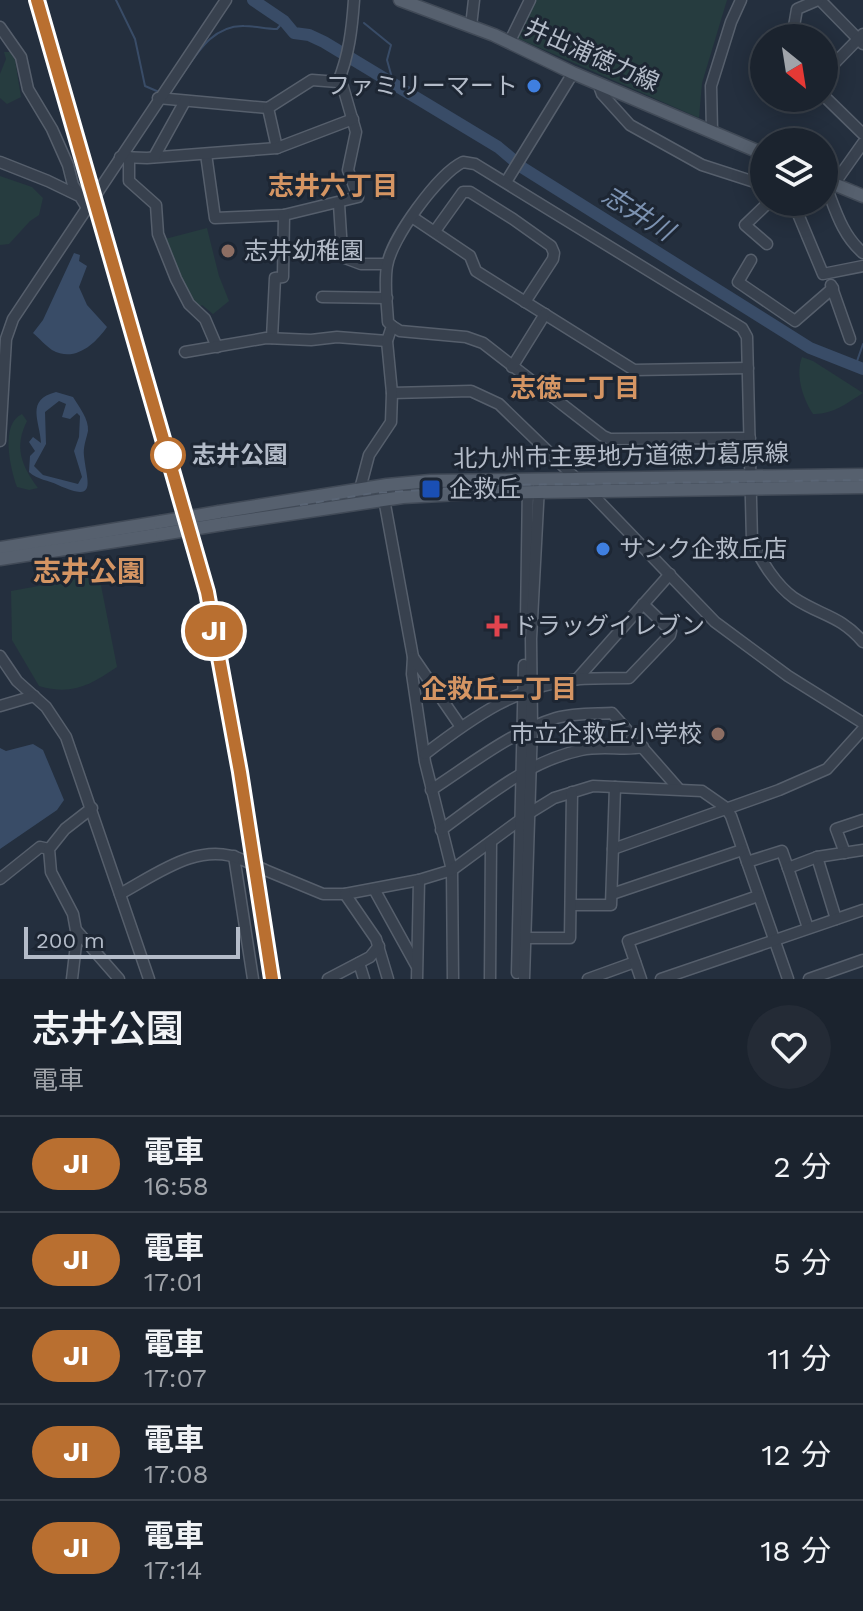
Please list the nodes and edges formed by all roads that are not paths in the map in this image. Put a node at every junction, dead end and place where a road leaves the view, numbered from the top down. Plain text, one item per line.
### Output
1 (226, 0) edge
2 (354, 0) edge
3 (400, 0) edge
4 (474, 0) edge
5 (530, 0) edge
6 (741, 0) edge
7 (819, 0) edge
8 (413, 2) edge
9 (794, 24) edge
10 (471, 26) junction
11 (0, 27) edge
12 (861, 39) edge
13 (509, 43) junction
14 (838, 58) edge
15 (573, 73) junction
16 (338, 82) junction
17 (598, 83) junction
18 (158, 98) junction
19 (185, 101) junction
20 (268, 108) junction
21 (838, 110) edge
22 (353, 119) junction
23 (712, 131) junction
24 (863, 134) edge
25 (863, 143) edge
26 (277, 148) junction
27 (750, 148) edge
28 (206, 154) junction
29 (124, 157) junction
30 (154, 157) junction
31 (0, 162) edge
32 (838, 169) edge
33 (750, 180) edge
34 (506, 182) junction
35 (838, 186) edge
36 (79, 196) junction
37 (863, 196) edge
38 (339, 204) junction
39 (86, 206) junction
40 (838, 214) edge
41 (284, 215) junction
42 (754, 216) edge
43 (799, 216) edge
44 (412, 217) junction
45 (435, 231) junction
46 (767, 244) dead end
47 (863, 253) edge
48 (751, 260) dead end
49 (387, 264) junction
50 (863, 266) edge
51 (823, 274) junction
52 (833, 288) junction
53 (322, 297) dead end
54 (387, 298) junction
55 (525, 302) junction
56 (545, 314) junction
57 (392, 326) junction
58 (272, 338) junction
59 (850, 339) dead end
60 (387, 341) junction
61 (217, 347) junction
62 (185, 352) dead end
63 (512, 367) junction
64 (748, 368) junction
65 (392, 393) junction
66 (750, 438) junction
67 (0, 441) edge
68 (863, 475) edge
69 (573, 477) junction
70 (751, 483) junction
71 (533, 487) junction
72 (863, 487) edge
73 (360, 489) junction
74 (590, 492) junction
75 (384, 499) junction
76 (221, 518) junction
77 (161, 528) junction
78 (0, 548) edge
79 (0, 559) edge
80 (670, 574) junction
81 (643, 604) junction
82 (863, 642) edge
83 (413, 657) junction
84 (0, 658) edge
85 (577, 679) junction
86 (527, 691) junction
87 (34, 696) junction
88 (0, 706) edge
89 (863, 706) edge
90 (860, 723) edge
91 (461, 727) junction
92 (527, 730) junction
93 (643, 747) junction
94 (425, 754) junction
95 (524, 772) junction
96 (615, 787) junction
97 (678, 788) junction
98 (431, 790) junction
99 (572, 792) junction
100 (725, 807) junction
101 (92, 808) junction
102 (525, 817) junction
103 (863, 820) edge
104 (441, 830) junction
105 (491, 843) junction
106 (49, 849) junction
107 (613, 849) junction
108 (742, 850) junction
109 (863, 850) edge
110 (845, 853) junction
111 (817, 857) junction
112 (238, 858) junction
113 (747, 862) junction
114 (788, 868) junction
115 (452, 870) junction
116 (0, 879) edge
117 (419, 880) junction
118 (374, 889) junction
119 (120, 894) junction
120 (345, 894) junction
121 (612, 894) junction
122 (758, 896) junction
123 (571, 905) junction
124 (863, 910) edge
125 (836, 919) junction
126 (808, 928) junction
127 (77, 931) junction
128 (525, 938) junction
129 (774, 940) junction
130 (379, 946) junction
131 (863, 960) edge
132 (635, 962) junction
133 (359, 963) junction
134 (417, 967) junction
135 (72, 979) edge
136 (119, 979) edge
137 (149, 979) edge
138 (253, 979) edge
139 (328, 979) edge
140 (364, 979) edge
141 (388, 979) edge
142 (417, 979) edge
143 (453, 979) edge
144 (490, 979) edge
145 (517, 979) edge
146 (524, 979) edge
147 (588, 979) edge
148 (641, 979) edge
149 (661, 979) edge
150 (788, 979) edge
151 (809, 979) edge

1 - 18 street
2 - 16 street
3 - 8 main road, 井出浦徳力線
4 - 10 street
5 - 13 street
6 - 23 street
7 - 9 street
7 - 12 street
8 - 10 main road, 井出浦徳力線
10 - 13 main road, 井出浦徳力線
11 - 36 street
12 - 14 street
13 - 15 main road, 井出浦徳力線
15 - 17 main road, 井出浦徳力線
15 - 34 street
16 - 20 street
16 - 22 street
17 - 23 main road, 井出浦徳力線
17 - 33 street
18 - 19 street
18 - 29 street
19 - 20 street
19 - 30 street
20 - 26 street
21 - 24 street
22 - 26 street
22 - 38 street
23 - 27 main road, 井出浦徳力線
25 - 32 street
26 - 28 street
28 - 30 street
28 - 41 street
29 - 30 street
29 - 39 street
29 - 61 street
31 - 36 street
34 - 44 street
34 - 64 street
35 - 37 main road
36 - 39 street
38 - 41 street
38 - 49 street
39 - 67 street
40 - 47 street
41 - 58 street
42 - 46 street
43 - 51 street
44 - 45 street
44 - 49 street
45 - 55 street
45 - 55 street
48 - 52 street
49 - 54 street
50 - 51 street
51 - 52 street
52 - 59 street
53 - 54 street
54 - 57 street
55 - 56 street
56 - 63 street
56 - 64 street
57 - 60 street
57 - 63 street
58 - 60 street
58 - 61 street
60 - 65 street
61 - 62 street
63 - 66 street
64 - 66 street
65 - 69 street
65 - 73 street
66 - 70 street
68 - 70 main road, 北九州市主要地方道徳力葛原線
69 - 70 main road, 北九州市主要地方道徳力葛原線
69 - 71 main road, 北九州市主要地方道徳力葛原線
69 - 74 street
70 - 72 main road, 北九州市主要地方道徳力葛原線
70 - 74 main road, 北九州市主要地方道徳力葛原線
70 - 82 street
71 - 73 main road, 北九州市主要地方道徳力葛原線
71 - 74 main road, 北九州市主要地方道徳力葛原線
71 - 75 main road, 北九州市主要地方道徳力葛原線
71 - 86 street
73 - 76 main road, 北九州市主要地方道徳力葛原線
74 - 80 street
75 - 76 main road, 北九州市主要地方道徳力葛原線
75 - 83 street
76 - 77 main road, 北九州市主要地方道徳力葛原線, bridge
77 - 78 main road, 北九州市主要地方道徳力葛原線
77 - 79 main road, 北九州市主要地方道徳力葛原線
80 - 81 street
80 - 90 street
81 - 85 street
81 - 85 street
83 - 91 street
83 - 94 street
84 - 87 street
85 - 86 street
86 - 91 street
86 - 92 street
87 - 88 street
87 - 101 street
89 - 90 street
90 - 100 street
91 - 94 street
92 - 93 street
92 - 95 street
92 - 98 street
93 - 95 street
93 - 97 street
94 - 98 street
95 - 102 street
95 - 104 street
96 - 97 street
96 - 99 street
96 - 107 street
97 - 100 street
98 - 104 street
99 - 102 street
99 - 123 street
100 - 107 street
100 - 108 street
101 - 106 street
101 - 119 street
102 - 105 street
102 - 128 street
102 - 145 street
103 - 110 street
104 - 115 street
105 - 115 street
105 - 144 street
106 - 116 street
106 - 127 street
107 - 121 street
108 - 113 street
108 - 121 street
109 - 110 street
110 - 111 street
111 - 114 street
111 - 125 street
112 - 119 street
112 - 120 street, bridge
112 - 138 street
113 - 114 street
113 - 122 street
114 - 126 street
115 - 117 street
115 - 143 street
117 - 118 street
117 - 134 street
118 - 120 street
118 - 134 street
119 - 137 street
120 - 130 street
121 - 123 street
122 - 129 street
122 - 132 street
123 - 128 street
124 - 125 street
125 - 126 street
126 - 129 street
127 - 135 street
127 - 136 street
128 - 146 street
129 - 149 street
129 - 150 street
130 - 133 street
130 - 141 street
131 - 151 street
132 - 147 street
132 - 148 street
133 - 139 street
133 - 140 street
134 - 142 street

